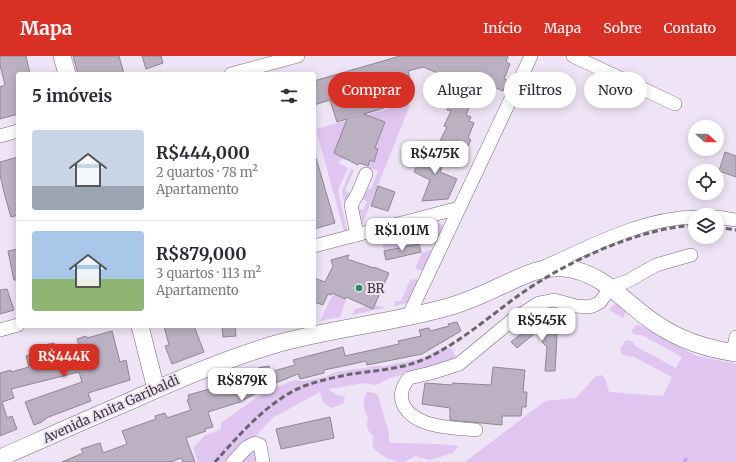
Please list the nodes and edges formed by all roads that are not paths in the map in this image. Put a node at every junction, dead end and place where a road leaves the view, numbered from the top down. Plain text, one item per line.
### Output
1 (62, 56) edge
2 (298, 56) edge
3 (531, 56) edge
4 (573, 56) edge
5 (253, 62) edge
6 (66, 72) edge
7 (235, 72) edge
8 (675, 104) dead end
9 (16, 132) edge
10 (0, 136) edge
11 (366, 174) dead end
12 (459, 208) junction
13 (688, 218) edge
14 (724, 218) edge
15 (736, 220) edge
16 (357, 235) junction
17 (316, 245) edge
18 (690, 255) dead end
19 (535, 271) junction
20 (612, 287) junction
21 (408, 317) junction
22 (16, 326) edge
23 (141, 328) edge
24 (0, 330) edge
25 (735, 347) edge
26 (156, 389) junction
27 (476, 430) dead end
28 (0, 458) edge
29 (234, 462) edge
30 (263, 462) edge

1 - 6 main road
2 - 5 street
3 - 12 street
4 - 8 street
5 - 7 street
9 - 10 street
11 - 16 street
12 - 16 street
12 - 21 street
13 - 19 street
14 - 15 street
16 - 17 street
18 - 20 street
19 - 20 main road, Avenida Anita Garibaldi
19 - 21 main road, Avenida Anita Garibaldi
20 - 25 main road, Avenida Anita Garibaldi
20 - 27 street
21 - 26 main road, Avenida Anita Garibaldi
22 - 24 street
23 - 26 main road
26 - 28 main road, Avenida Anita Garibaldi
29 - 30 street

